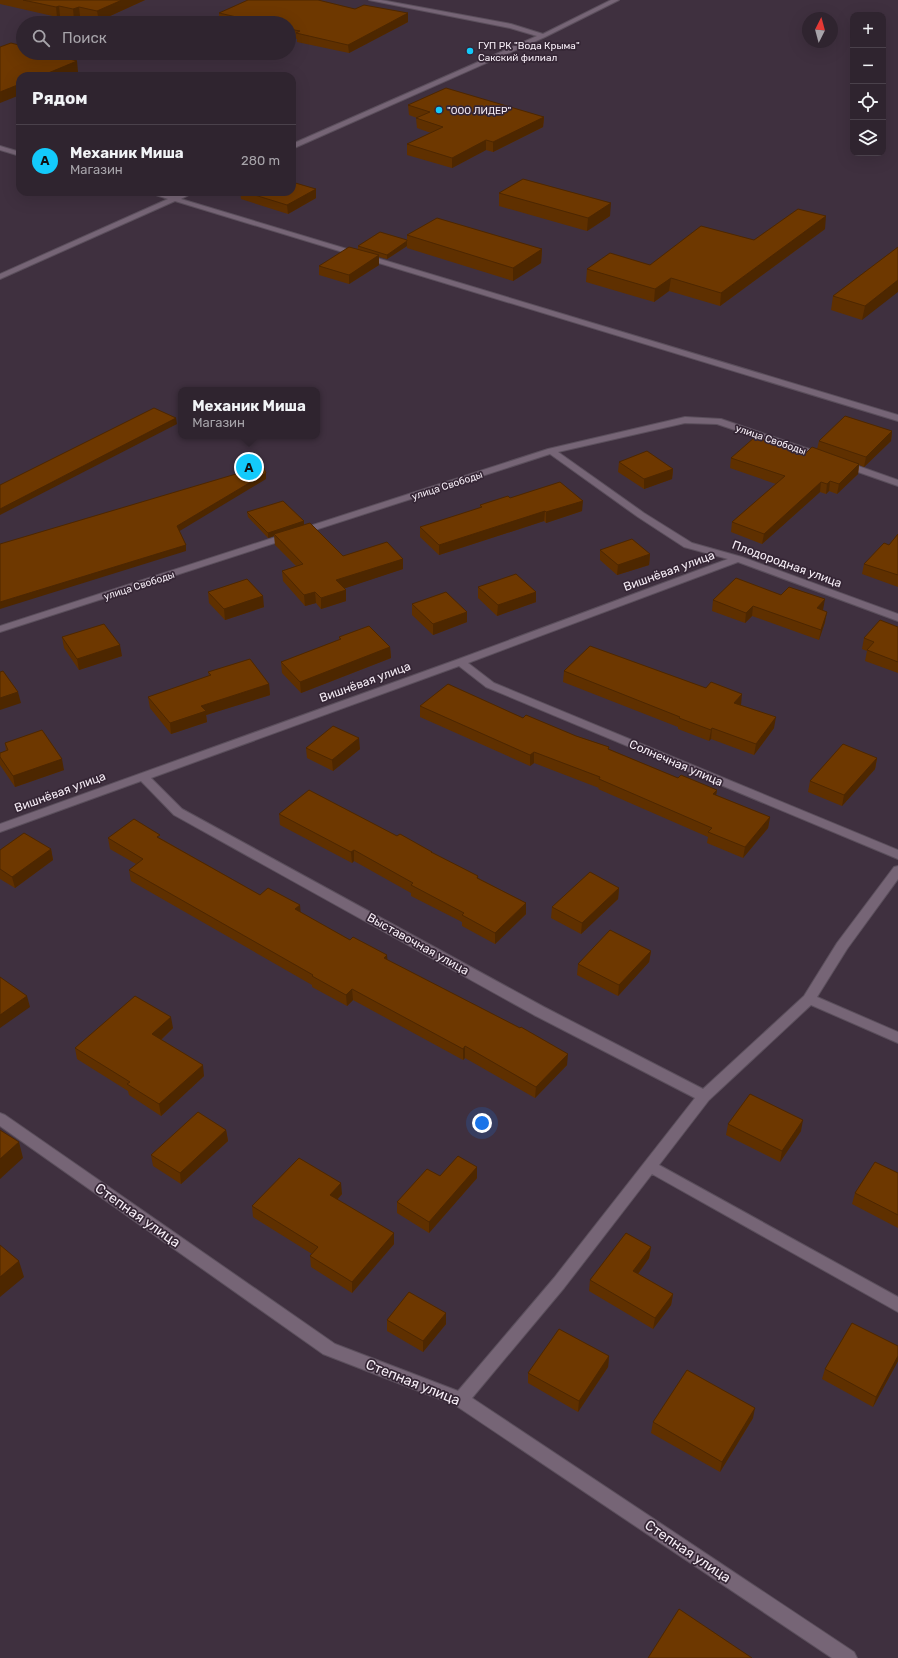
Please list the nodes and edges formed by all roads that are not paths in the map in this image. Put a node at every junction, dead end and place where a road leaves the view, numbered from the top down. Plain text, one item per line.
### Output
1 (372, 0) edge
2 (616, 0) edge
3 (543, 36) junction
4 (296, 145) edge
5 (0, 148) edge
6 (16, 153) edge
7 (165, 196) edge
8 (181, 196) edge
9 (175, 199) junction
10 (0, 277) edge
11 (898, 418) edge
12 (551, 451) junction
13 (898, 483) edge
14 (738, 559) junction
15 (898, 618) edge
16 (0, 629) edge
17 (460, 662) junction
18 (143, 776) junction
19 (0, 828) edge
20 (898, 855) edge
21 (898, 870) edge
22 (809, 999) junction
23 (898, 1038) edge
24 (704, 1096) junction
25 (0, 1119) edge
26 (649, 1166) junction
27 (898, 1305) edge
28 (461, 1400) junction
29 (848, 1658) edge

1 - 3 street
2 - 3 street
3 - 4 street
5 - 6 street
7 - 9 street
8 - 9 street
9 - 10 street
9 - 11 street
12 - 13 street, улица Свободы
12 - 14 street, Плодородная улица
12 - 16 street, улица Свободы
14 - 15 street, Плодородная улица
14 - 17 street, Вишнёвая улица
17 - 18 street, Вишнёвая улица
17 - 20 street, Солнечная улица
18 - 19 street, Вишнёвая улица
18 - 24 street, Выставочная улица
21 - 22 street
22 - 23 street
22 - 24 street
24 - 26 street
25 - 28 street, Степная улица
26 - 27 street
26 - 28 street
28 - 29 street, Степная улица

